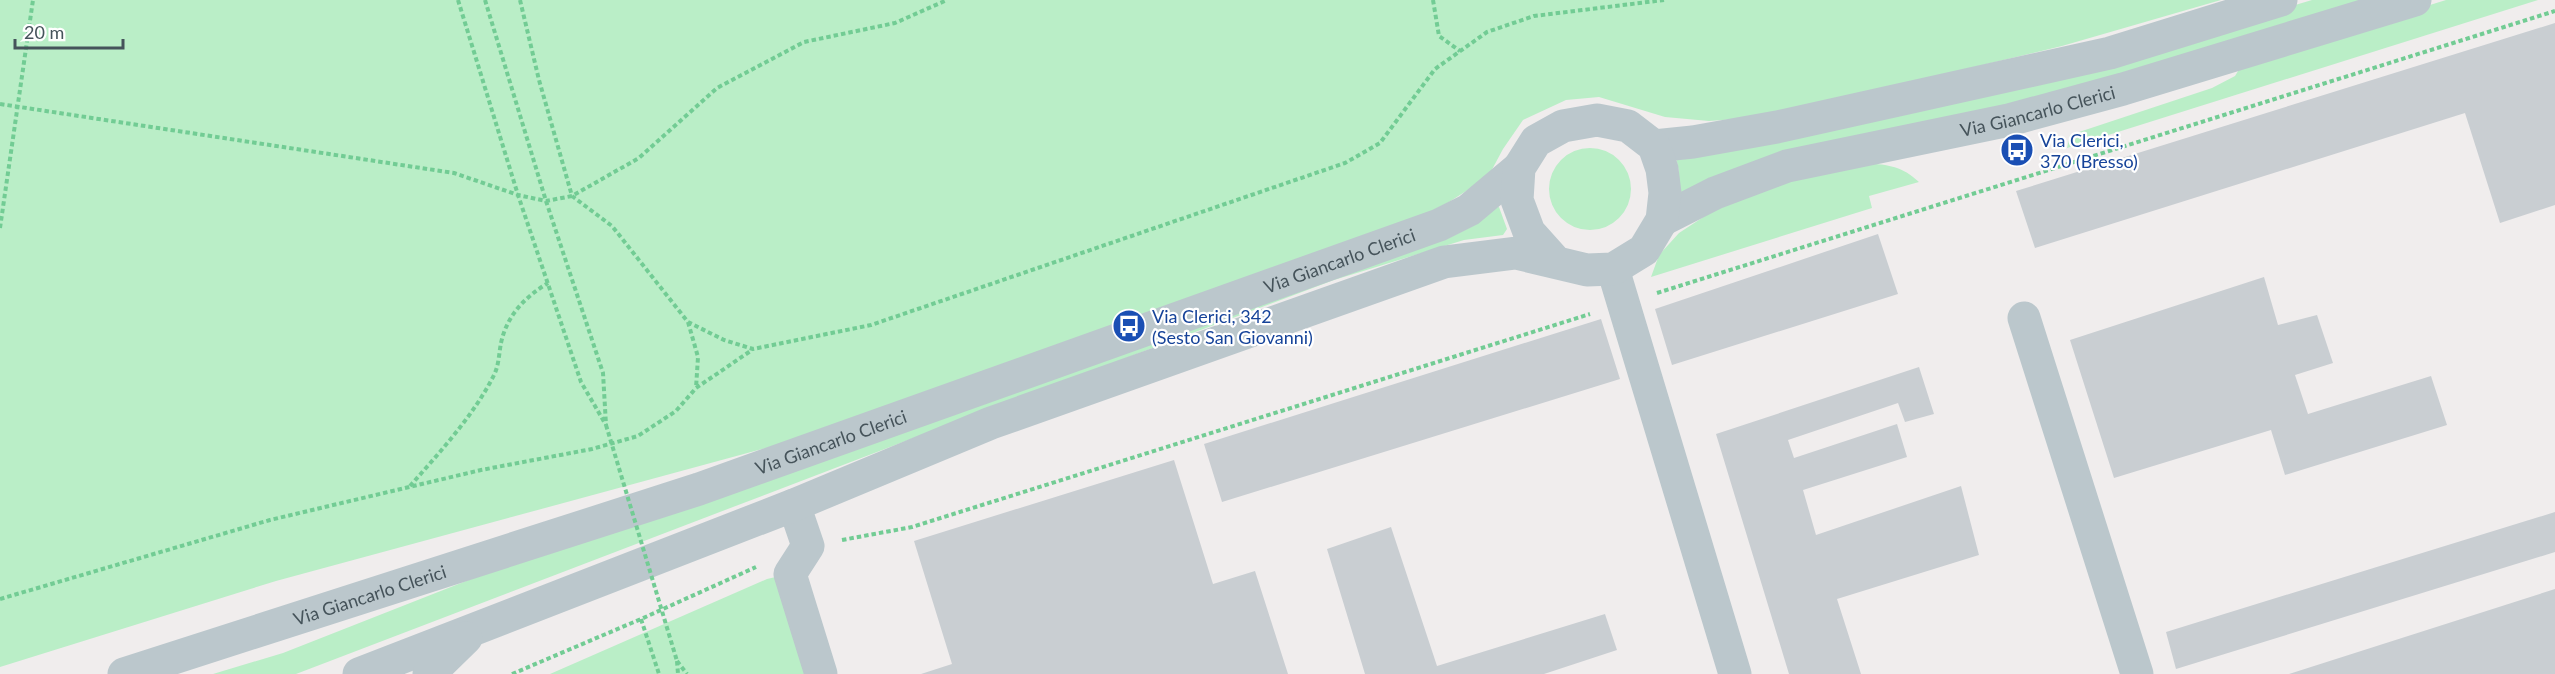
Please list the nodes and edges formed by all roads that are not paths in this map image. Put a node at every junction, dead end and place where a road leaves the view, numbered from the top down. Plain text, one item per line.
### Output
1 (2281, 0) edge
2 (2415, 0) edge
3 (1653, 146) junction
4 (1519, 168) junction
5 (1662, 220) junction
6 (1555, 261) junction
7 (1613, 269) junction
8 (2024, 318) dead end
9 (794, 505) junction
10 (477, 627) junction
11 (124, 674) edge
12 (359, 674) edge
13 (429, 674) edge
14 (821, 674) edge
15 (1736, 674) edge
16 (2137, 674) edge

1 - 3 street
2 - 5 street, Via Giancarlo Clerici
3 - 4 street
3 - 5 street
4 - 6 street
4 - 11 street, Via Giancarlo Clerici
5 - 7 street
6 - 7 street
6 - 9 street, Via Giancarlo Clerici
7 - 15 street
8 - 16 street
9 - 10 street, Via Giancarlo Clerici
9 - 14 street
10 - 12 street, Via Giancarlo Clerici
10 - 13 street, Via Giancarlo Clerici

